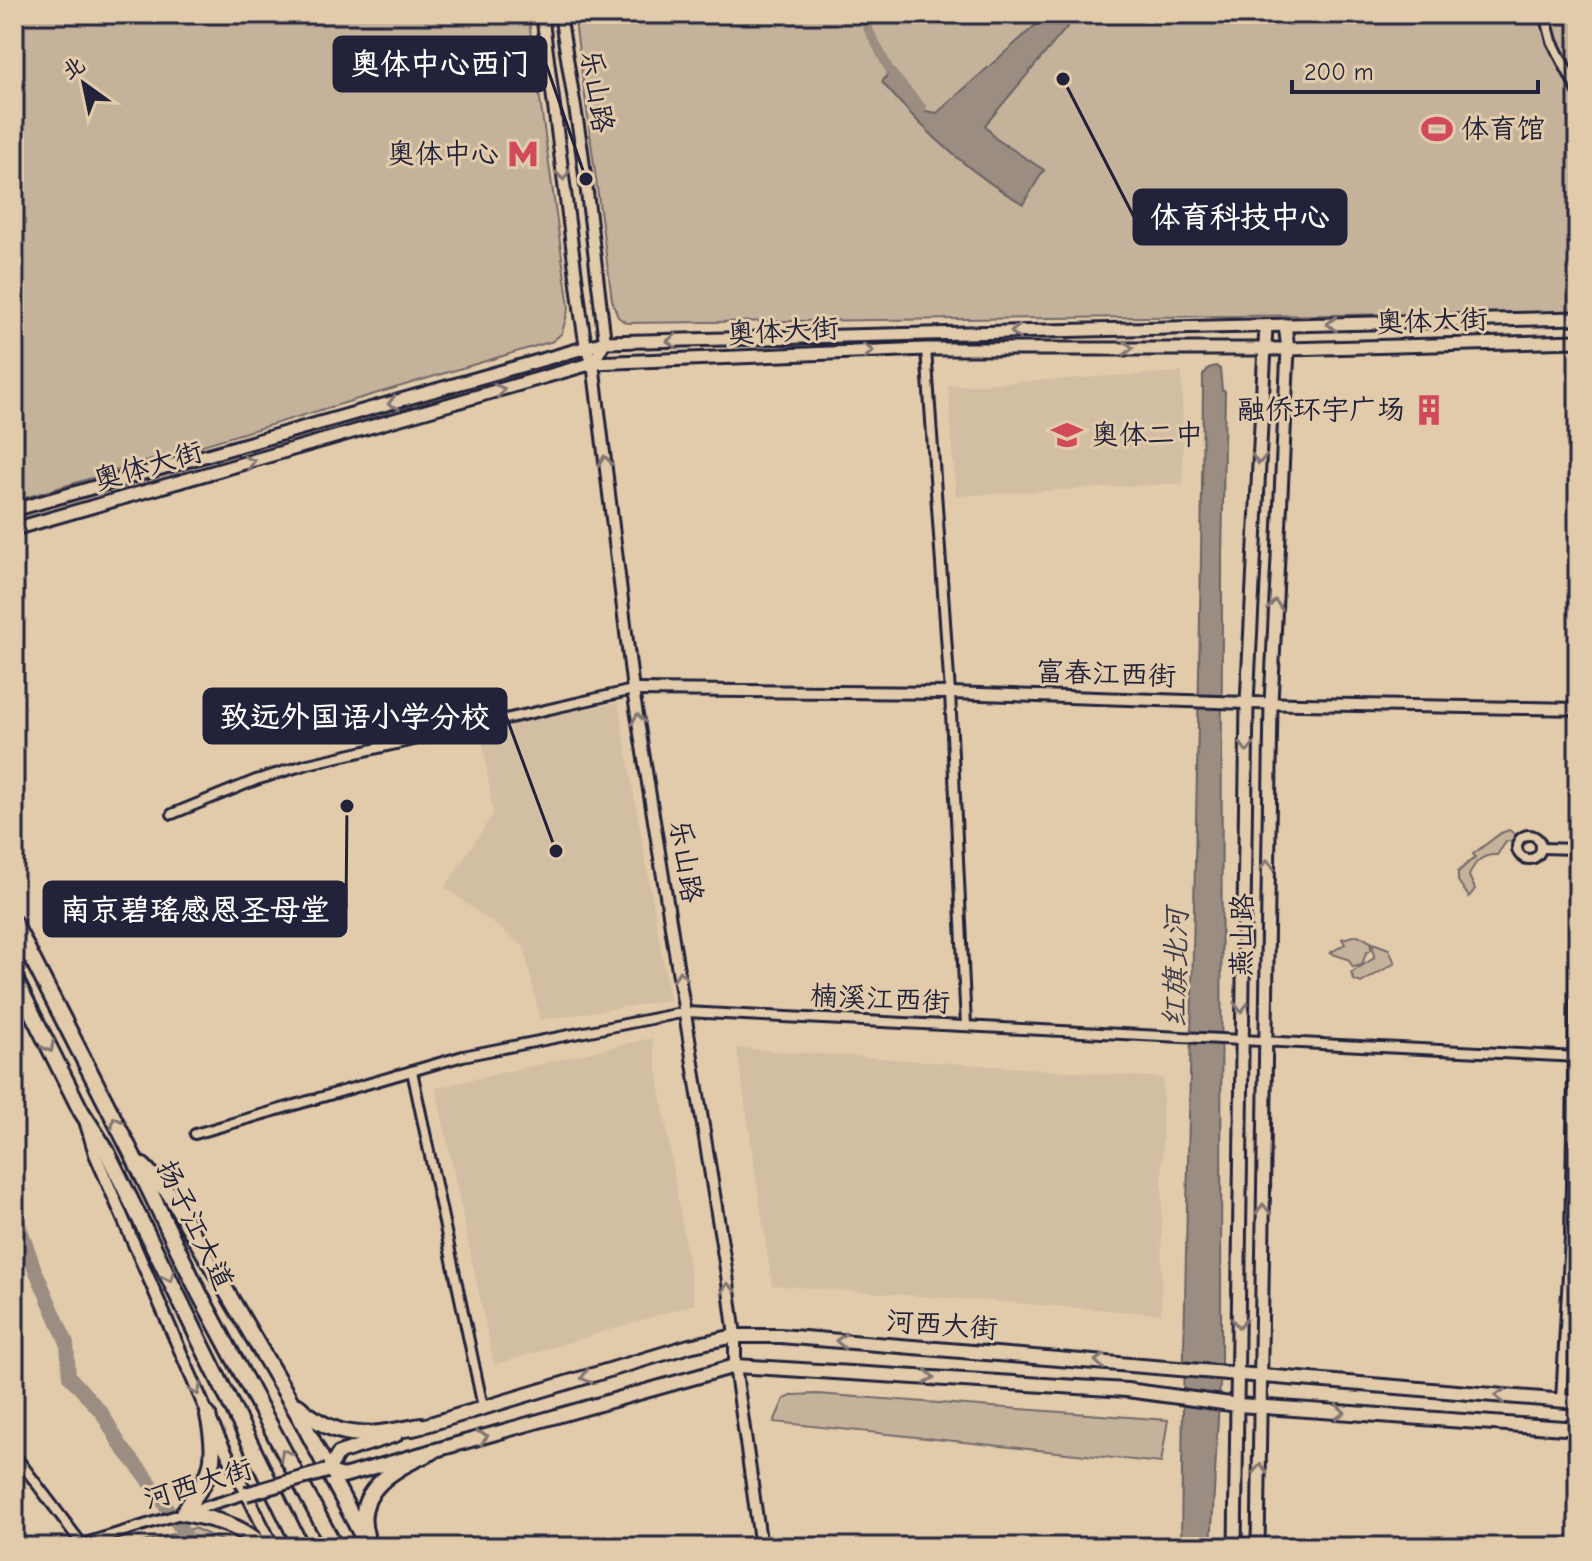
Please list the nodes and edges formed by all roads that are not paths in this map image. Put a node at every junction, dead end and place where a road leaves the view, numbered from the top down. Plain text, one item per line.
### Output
1 (542, 14) edge
2 (560, 14) edge
3 (1545, 14) edge
4 (1578, 92) edge
5 (1578, 318) edge
6 (1285, 325) junction
7 (1266, 326) junction
8 (1578, 341) edge
9 (605, 342) junction
10 (586, 348) junction
11 (1264, 348) junction
12 (926, 349) junction
13 (1288, 349) junction
14 (593, 363) junction
15 (14, 510) edge
16 (14, 529) edge
17 (633, 690) junction
18 (950, 693) junction
19 (1247, 703) junction
20 (1271, 703) junction
21 (1578, 709) edge
22 (172, 814) dead end
23 (1578, 822) edge
24 (1541, 848) dead end
25 (1577, 849) edge
26 (14, 923) edge
27 (14, 977) edge
28 (686, 1012) junction
29 (966, 1026) junction
30 (1241, 1040) junction
31 (1264, 1041) junction
32 (1576, 1056) edge
33 (412, 1071) junction
34 (81, 1111) junction
35 (195, 1134) dead end
36 (133, 1156) junction
37 (735, 1336) junction
38 (735, 1366) junction
39 (1239, 1374) junction
40 (1262, 1376) junction
41 (285, 1392) junction
42 (1561, 1401) junction
43 (1578, 1402) edge
44 (1238, 1405) junction
45 (1262, 1406) junction
46 (483, 1407) junction
47 (208, 1415) junction
48 (421, 1426) junction
49 (1578, 1429) edge
50 (432, 1452) junction
51 (14, 1454) edge
52 (327, 1471) junction
53 (246, 1494) junction
54 (182, 1513) junction
55 (82, 1544) junction
56 (72, 1547) edge
57 (264, 1547) edge
58 (273, 1547) edge
59 (301, 1547) edge
60 (335, 1547) edge
61 (368, 1547) edge
62 (761, 1547) edge
63 (1235, 1547) edge
64 (1258, 1547) edge

1 -> 10 street, 乐山路
2 - 9 street, 乐山路
3 - 4 street
5 -> 6 main road, 奥体大街
6 - 7 main road, 奥体大街
6 - 13 main road, 燕山路
7 -> 9 main road, 奥体大街
7 - 11 main road, 燕山路
8 - 13 main road, 奥体大街
9 - 10 main road, 奥体大街
9 - 14 street
10 - 14 street, 乐山路
10 -> 15 main road, 奥体大街
12 -> 11 main road, 奥体大街
11 - 13 main road, 奥体大街
11 -> 19 main road, 燕山路
14 -> 12 main road, 奥体大街
12 - 18 street
20 -> 13 main road, 燕山路
16 -> 14 main road, 奥体大街
17 -> 14 street, 乐山路
17 - 18 street, 富春江西街
17 - 22 street
28 -> 17 street, 乐山路
18 - 19 street, 富春江西街
18 - 29 street
19 - 20 street, 富春江西街
19 -> 30 main road, 燕山路
20 - 21 street, 富春江西街
31 -> 20 main road, 燕山路
23 - 25 street
24 - 25 street
25 - 32 street
36 -> 26 highway, 扬子江大道
27 -> 34 highway, 扬子江大道
28 - 29 street, 楠溪江西街
28 - 33 street, 楠溪江西街
37 -> 28 street, 乐山路
29 - 30 street, 楠溪江西街
30 - 31 street, 楠溪江西街
30 -> 39 main road, 燕山路
31 - 32 street, 楠溪江西街
40 -> 31 main road, 燕山路
32 - 42 street
33 - 35 street, 楠溪江西街
33 - 46 street
34 -> 47 street, 扬子江大道
34 -> 59 highway, 扬子江大道
36 - 41 highway
60 -> 36 highway, 扬子江大道
37 - 38 street, 乐山路
39 -> 37 main road, 河西大街
37 -> 46 main road, 河西大街
38 -> 44 main road, 河西大街
50 -> 38 main road, 河西大街
38 - 62 street, 乐山路
39 - 40 main road, 河西大街
39 - 44 main road, 燕山路
42 -> 40 main road, 河西大街
40 - 45 main road, 燕山路
41 - 48 highway
41 - 52 highway
42 - 43 main road, 河西大街
44 - 45 main road, 河西大街
44 - 63 main road, 燕山路
45 -> 49 main road, 河西大街
64 -> 45 main road, 燕山路
46 - 48 main road, 河西大街
47 - 53 street, 扬子江大道
47 - 54 highway
48 - 52 main road, 河西大街
50 - 52 main road, 河西大街
50 - 61 highway
51 - 55 street
52 - 53 main road, 河西大街, bridge
52 - 61 highway
53 - 54 street, 河西大街
53 - 58 street, 扬子江大道
54 - 55 street, 河西大街
54 - 57 highway
55 - 56 street, 河西大街

